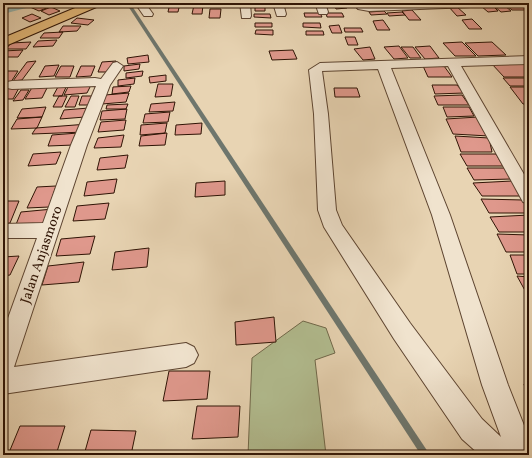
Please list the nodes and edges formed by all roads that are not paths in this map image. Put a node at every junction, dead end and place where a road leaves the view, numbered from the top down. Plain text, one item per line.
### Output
1 (97, 3) edge
2 (172, 3) edge
3 (245, 3) edge
4 (278, 3) edge
5 (358, 3) edge
6 (496, 3) edge
7 (140, 4) edge
8 (148, 14) dead end
9 (281, 14) dead end
10 (246, 16) dead end
11 (3, 43) edge
12 (529, 60) edge
13 (452, 62) junction
14 (383, 65) junction
15 (117, 66) dead end
16 (104, 84) junction
17 (12, 85) dead end
18 (529, 198) edge
19 (51, 230) junction
20 (3, 231) edge
21 (186, 355) dead end
22 (3, 365) edge
23 (3, 381) edge
24 (506, 455) edge
25 (522, 455) edge

1 - 11 highway
2 - 7 lane
3 - 10 street
4 - 9 street
5 - 6 street
7 - 8 street
12 - 13 street
13 - 14 street
13 - 18 street
14 - 24 street
14 - 25 street
15 - 16 street, Jalan Anjasmoro
16 - 17 street
16 - 19 street, Jalan Anjasmoro
19 - 20 street
19 - 22 street, Jalan Anjasmoro
21 - 23 street

